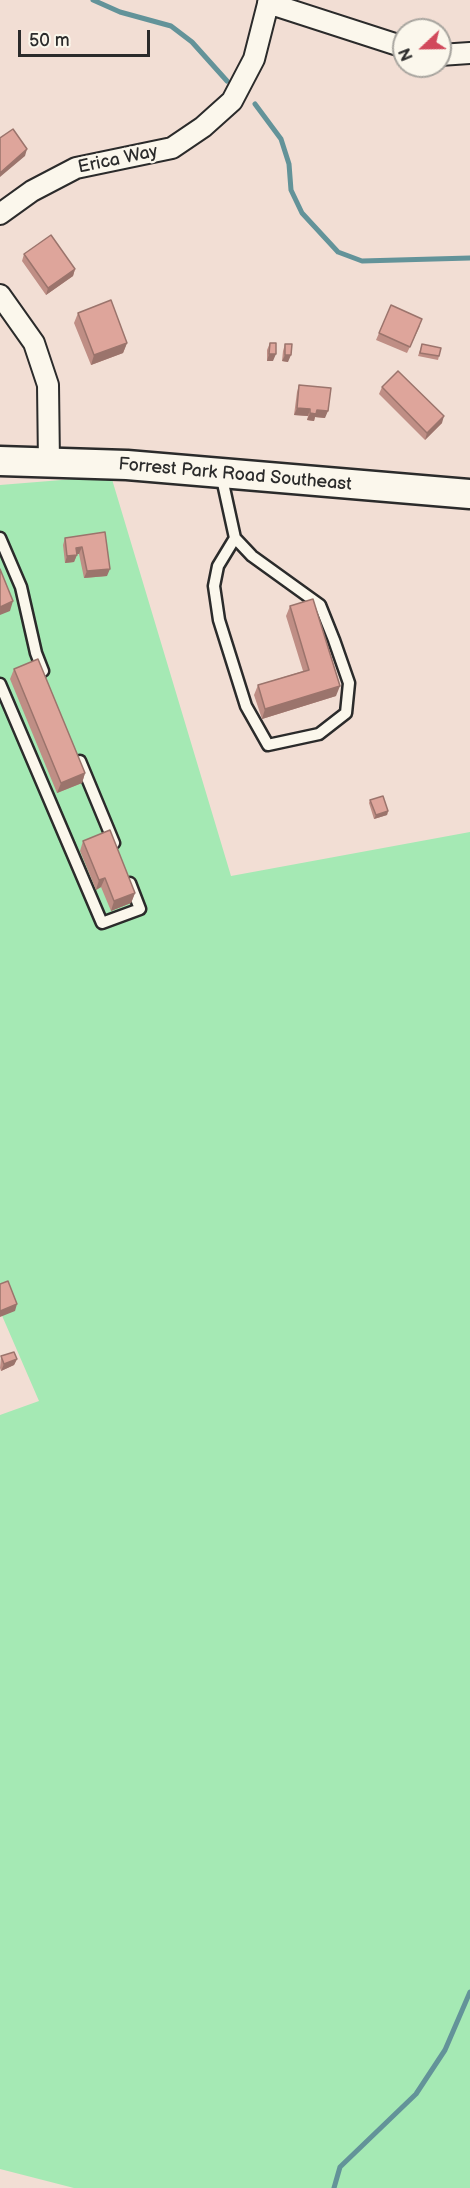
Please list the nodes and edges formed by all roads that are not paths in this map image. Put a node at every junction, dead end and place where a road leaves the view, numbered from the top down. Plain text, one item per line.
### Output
1 (269, 1) edge
2 (392, 43) edge
3 (470, 53) edge
4 (452, 54) edge
5 (0, 214) edge
6 (0, 295) edge
7 (0, 461) edge
8 (50, 463) junction
9 (221, 473) junction
10 (470, 494) edge
11 (0, 538) edge
12 (235, 538) junction
13 (0, 684) edge
14 (49, 685) edge
15 (75, 749) edge
16 (119, 856) edge
17 (127, 877) edge

1 - 2 street
1 - 5 street, Erica Way
3 - 4 street
6 - 8 street
7 - 8 street, Forrest Park Road Southeast
8 - 9 street, Forrest Park Road Southeast
9 - 10 street, Forrest Park Road Southeast
9 - 12 lane
11 - 14 lane
12 - 12 lane
13 - 17 lane
15 - 16 lane

